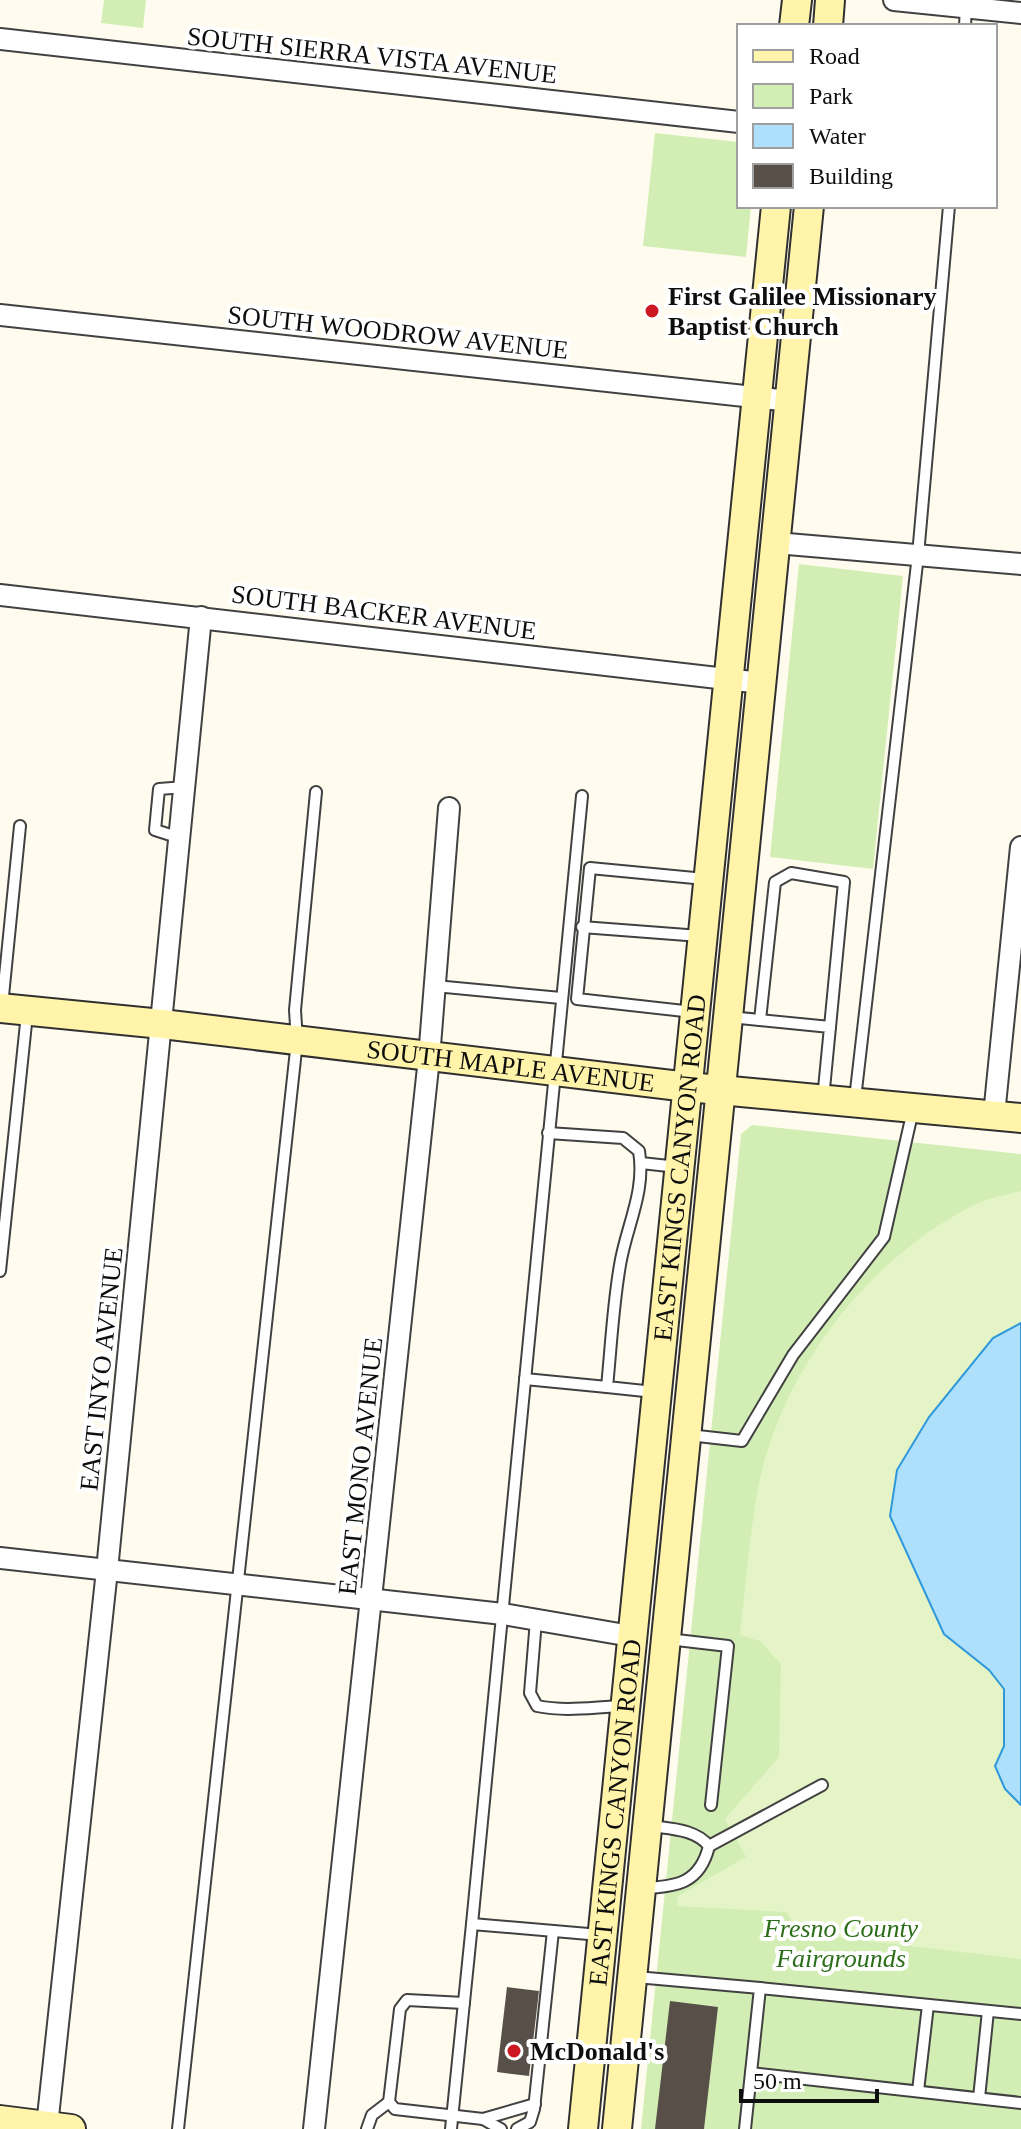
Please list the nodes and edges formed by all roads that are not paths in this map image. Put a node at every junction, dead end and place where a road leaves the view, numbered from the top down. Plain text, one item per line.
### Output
1 (797, 0) edge
2 (830, 0) edge
3 (894, 0) edge
4 (966, 11) edge
5 (1021, 13) edge
6 (794, 24) edge
7 (828, 24) edge
8 (0, 39) edge
9 (737, 122) edge
10 (776, 208) edge
11 (809, 208) edge
12 (949, 208) edge
13 (0, 315) edge
14 (756, 397) junction
15 (790, 401) junction
16 (776, 543) junction
17 (918, 555) junction
18 (1021, 564) edge
19 (0, 595) edge
20 (201, 617) junction
21 (729, 679) junction
22 (761, 683) junction
23 (316, 792) dead end
24 (582, 796) dead end
25 (449, 808) dead end
26 (20, 826) dead end
27 (1021, 847) edge
28 (708, 879) junction
29 (582, 927) junction
30 (702, 936) junction
31 (435, 986) junction
32 (561, 998) junction
33 (10, 1009) edge
34 (695, 1012) junction
35 (730, 1017) junction
36 (760, 1020) junction
37 (162, 1024) junction
38 (830, 1027) junction
39 (297, 1041) junction
40 (429, 1058) junction
41 (554, 1069) junction
42 (688, 1087) junction
43 (722, 1091) junction
44 (823, 1101) junction
45 (854, 1104) junction
46 (913, 1108) junction
47 (1008, 1117) edge
48 (548, 1133) junction
49 (641, 1163) junction
50 (680, 1167) junction
51 (0, 1271) edge
52 (525, 1379) junction
53 (607, 1387) junction
54 (656, 1392) junction
55 (652, 1433) junction
56 (687, 1435) junction
57 (0, 1558) edge
58 (107, 1570) junction
59 (240, 1585) junction
60 (372, 1600) junction
61 (503, 1614) junction
62 (536, 1620) junction
63 (631, 1636) junction
64 (666, 1639) junction
65 (625, 1706) junction
66 (822, 1785) dead end
67 (711, 1805) dead end
68 (647, 1826) junction
69 (709, 1846) junction
70 (641, 1888) junction
71 (472, 1924) junction
72 (553, 1931) junction
73 (602, 1935) junction
74 (632, 1977) junction
75 (760, 1988) junction
76 (464, 2003) junction
77 (928, 2005) junction
78 (988, 2011) junction
79 (1021, 2014) edge
80 (751, 2073) junction
81 (918, 2091) junction
82 (979, 2098) junction
83 (389, 2102) junction
84 (1021, 2103) edge
85 (535, 2104) junction
86 (452, 2116) junction
87 (483, 2119) junction
88 (33, 2125) edge
89 (178, 2129) edge
90 (314, 2129) edge
91 (367, 2129) edge
92 (451, 2129) edge
93 (501, 2129) edge
94 (517, 2129) edge
95 (583, 2129) edge
96 (596, 2129) edge
97 (617, 2129) edge
98 (745, 2129) edge

1 - 6 main road
2 - 7 main road
3 - 4 street
4 - 5 street
8 - 9 street, SOUTH SIERRA VISTA AVENUE
10 - 14 main road, EAST KINGS CANYON ROAD
11 - 15 main road, EAST KINGS CANYON ROAD
12 - 17 lane
13 - 14 street, SOUTH WOODROW AVENUE
14 - 15 street, SOUTH WOODROW AVENUE
14 - 21 main road, EAST KINGS CANYON ROAD
15 - 16 main road, EAST KINGS CANYON ROAD
16 - 17 street
16 - 22 main road, EAST KINGS CANYON ROAD
17 - 18 street
17 - 45 lane
19 - 20 street, SOUTH BACKER AVENUE
20 - 21 street, SOUTH BACKER AVENUE
20 - 37 street, EAST INYO AVENUE
21 - 22 street, SOUTH BACKER AVENUE
21 - 28 main road, EAST KINGS CANYON ROAD
22 - 35 main road, EAST KINGS CANYON ROAD
23 - 39 lane
24 - 32 lane
25 - 31 street, EAST MONO AVENUE
26 - 33 lane
27 - 47 street
28 - 29 lane
28 - 30 main road, EAST KINGS CANYON ROAD
29 - 30 lane
29 - 34 lane
30 - 34 main road, EAST KINGS CANYON ROAD
31 - 32 lane
31 - 40 street, EAST MONO AVENUE
32 - 41 lane
33 - 37 main road, SOUTH MAPLE AVENUE
33 - 51 lane
34 - 42 main road, EAST KINGS CANYON ROAD
35 - 36 lane
35 - 43 main road, EAST KINGS CANYON ROAD
36 - 38 lane
36 - 38 lane
37 - 39 main road, SOUTH MAPLE AVENUE
37 - 58 street, EAST INYO AVENUE
38 - 44 lane
39 - 40 main road, SOUTH MAPLE AVENUE
39 - 59 lane
40 - 41 main road, SOUTH MAPLE AVENUE
40 - 60 street, EAST MONO AVENUE
41 - 42 main road, SOUTH MAPLE AVENUE
41 - 48 lane
42 - 43 main road, SOUTH MAPLE AVENUE
42 - 50 main road, EAST KINGS CANYON ROAD
43 - 44 main road, SOUTH MAPLE AVENUE
43 - 56 main road, EAST KINGS CANYON ROAD
44 - 45 main road, SOUTH MAPLE AVENUE
45 - 46 main road, SOUTH MAPLE AVENUE
46 - 47 main road, SOUTH MAPLE AVENUE
46 - 56 lane
48 - 49 lane
48 - 52 lane
49 - 50 lane
49 - 53 lane
50 - 54 main road, EAST KINGS CANYON ROAD
52 - 53 lane
52 - 61 lane
53 - 54 lane
54 - 55 main road, EAST KINGS CANYON ROAD
55 - 63 main road, EAST KINGS CANYON ROAD
55 - 64 main road
56 - 64 main road, EAST KINGS CANYON ROAD
57 - 58 street
58 - 59 street
58 - 88 street, EAST INYO AVENUE
59 - 60 street
59 - 89 lane
60 - 61 street
60 - 90 street, EAST MONO AVENUE
61 - 62 street
61 - 71 lane
62 - 63 street
62 - 65 lane
63 - 65 main road, EAST KINGS CANYON ROAD
63 - 70 main road
64 - 67 lane
64 - 68 main road, EAST KINGS CANYON ROAD
65 - 73 main road, EAST KINGS CANYON ROAD
66 - 69 lane
68 - 69 lane
68 - 70 main road, EAST KINGS CANYON ROAD
69 - 70 lane
70 - 74 main road, EAST KINGS CANYON ROAD
71 - 72 lane
71 - 76 lane
72 - 73 lane
72 - 85 lane
73 - 95 main road, EAST KINGS CANYON ROAD
73 - 96 main road
74 - 75 lane
74 - 97 main road, EAST KINGS CANYON ROAD
75 - 77 lane
75 - 80 lane
76 - 83 lane
76 - 86 lane
77 - 78 lane
77 - 81 lane
78 - 79 lane
78 - 82 lane
80 - 81 lane
80 - 98 lane
81 - 82 lane
82 - 84 lane
83 - 86 lane
83 - 91 lane
85 - 87 lane
85 - 94 lane
86 - 87 lane
86 - 92 lane
87 - 93 lane

